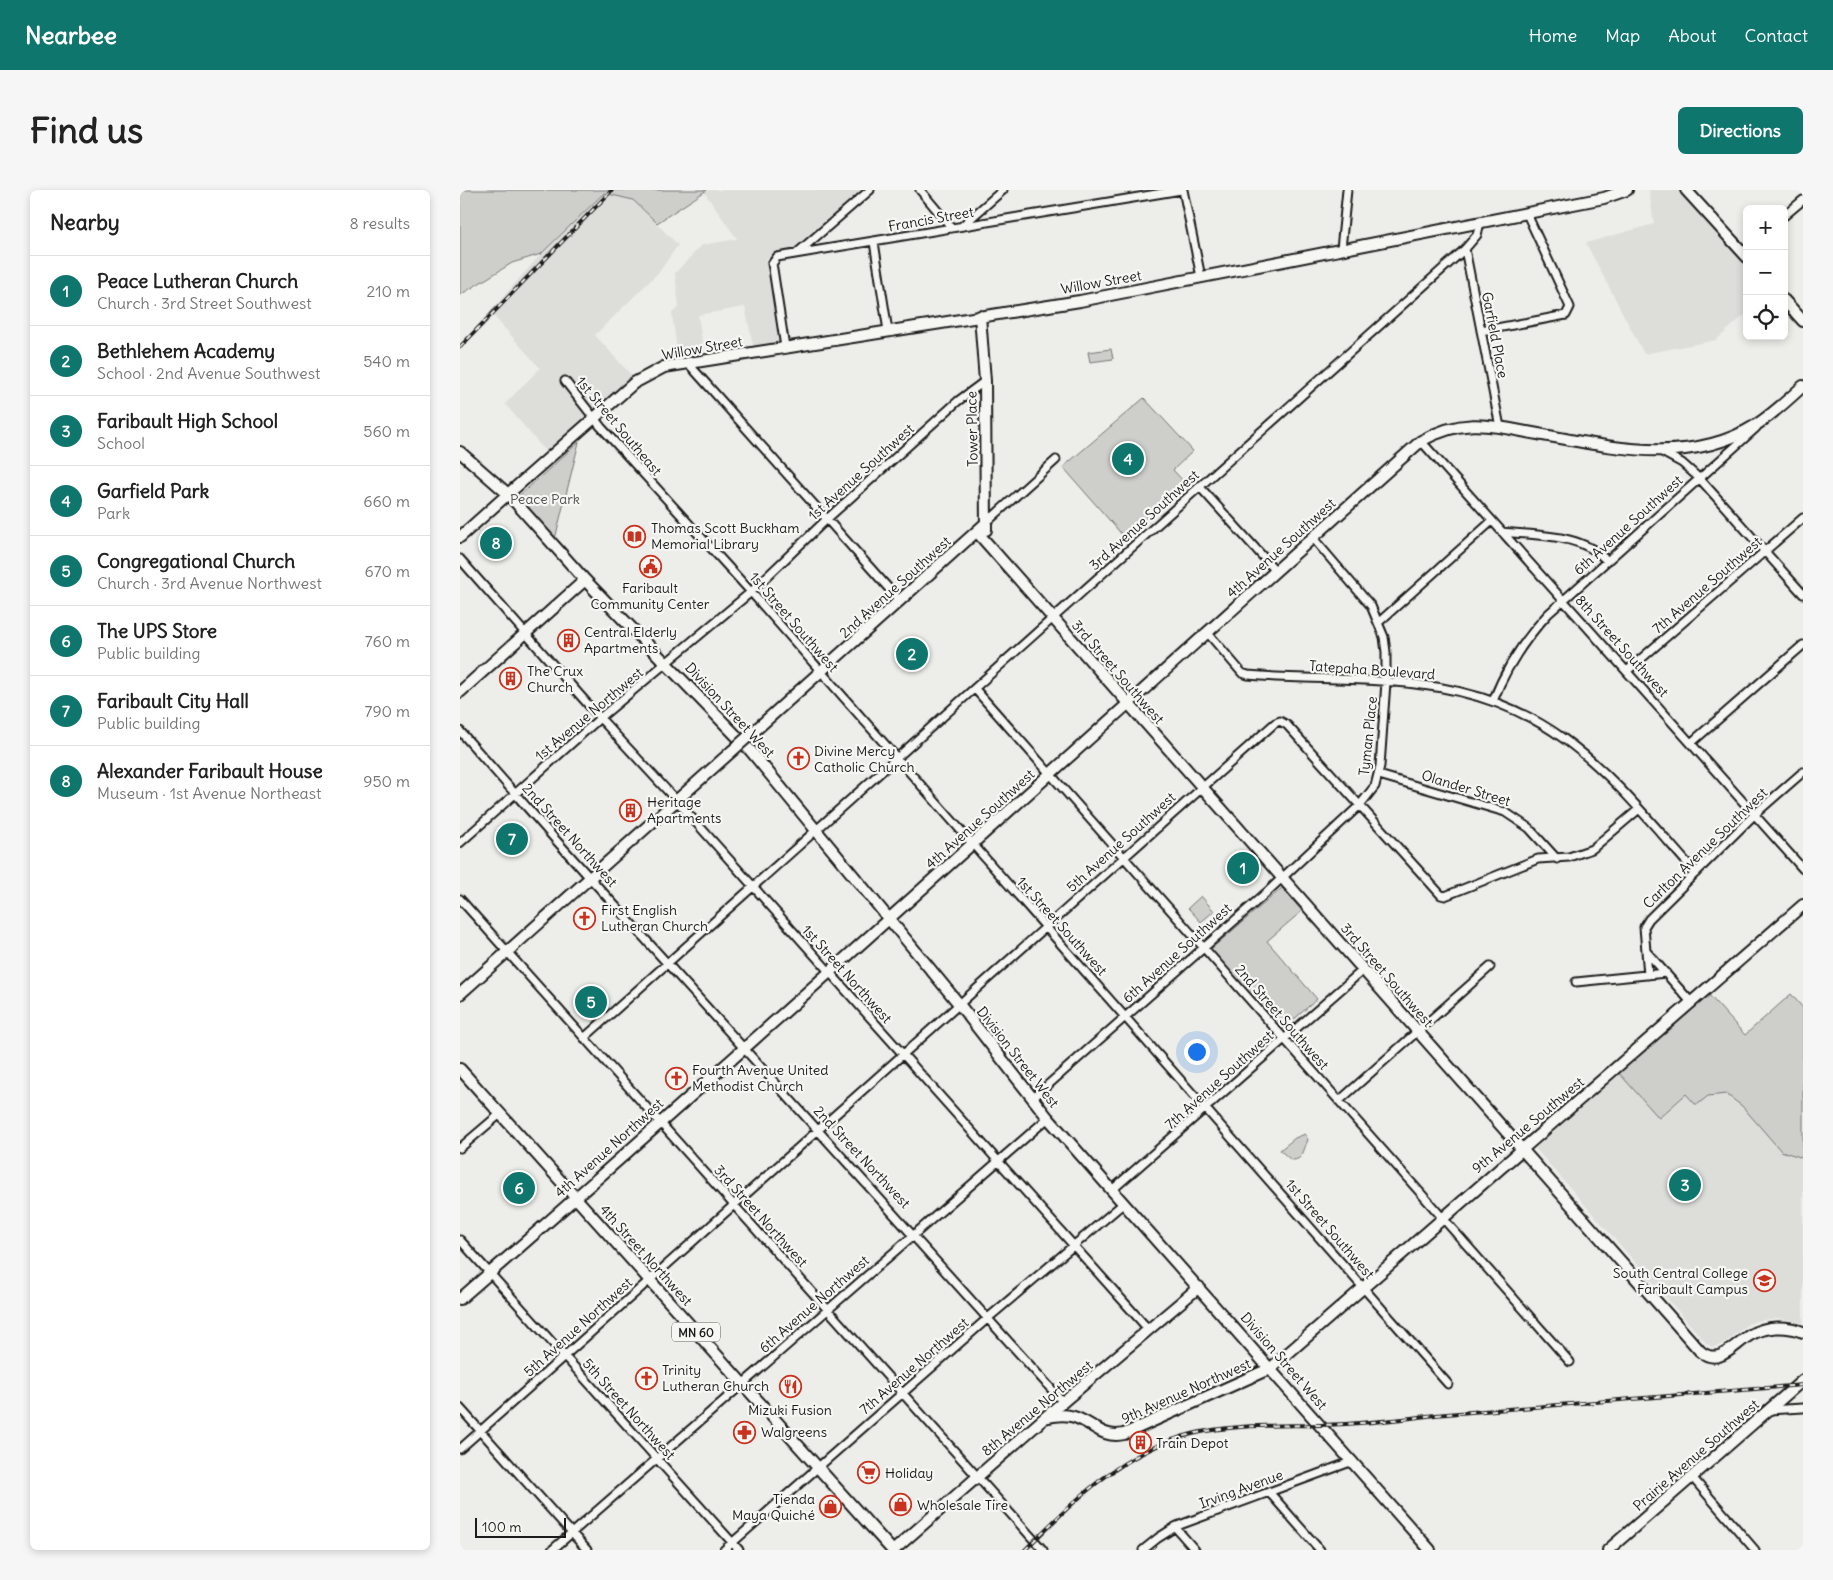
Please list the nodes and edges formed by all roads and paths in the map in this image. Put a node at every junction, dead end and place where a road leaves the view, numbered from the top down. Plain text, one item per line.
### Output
1 (870, 190) edge
2 (920, 190) edge
3 (1003, 190) edge
4 (1136, 190) edge
5 (1182, 190) edge
6 (1347, 190) edge
7 (1627, 190) edge
8 (1686, 190) edge
9 (1126, 199) junction
10 (1803, 200) edge
11 (1788, 213) edge
12 (1526, 214) junction
13 (1480, 222) junction
14 (961, 227) junction
15 (952, 228) junction
16 (874, 242) junction
17 (1341, 249) junction
18 (1465, 249) junction
19 (1743, 250) edge
20 (796, 254) junction
21 (1201, 277) junction
22 (1788, 304) edge
23 (980, 316) junction
24 (1803, 321) edge
25 (888, 331) junction
26 (1481, 331) junction
27 (785, 348) junction
28 (687, 362) junction
29 (566, 380) dead end
30 (985, 381) junction
31 (1803, 386) edge
32 (1771, 415) junction
33 (594, 420) junction
34 (1500, 427) junction
35 (1421, 441) junction
36 (1659, 451) junction
37 (460, 452) edge
38 (1056, 460) dead end
39 (1700, 479) junction
40 (1199, 486) junction
41 (654, 487) joint
42 (508, 494) junction
43 (1803, 518) edge
44 (827, 519) junction
45 (1492, 521) junction
46 (986, 523) junction
47 (977, 532) junction
48 (1502, 532) junction
49 (460, 538) edge
50 (1312, 538) junction
51 (986, 542) junction
52 (1765, 551) junction
53 (460, 559) edge
54 (1607, 561) junction
55 (1275, 570) junction
56 (585, 580) junction
57 (751, 592) junction
58 (1803, 594) edge
59 (899, 600) junction
60 (1564, 600) junction
61 (1054, 619) junction
62 (1379, 622) junction
63 (1207, 632) junction
64 (526, 633) junction
65 (1803, 645) edge
66 (667, 664) junction
67 (821, 672) junction
68 (1627, 672) junction
69 (1386, 682) junction
70 (975, 689) junction
71 (460, 692) edge
72 (1492, 701) junction
73 (1127, 703) junction
74 (600, 718) junction
75 (460, 731) edge
76 (1691, 742) junction
77 (896, 757) junction
78 (1803, 772) edge
79 (1050, 774) junction
80 (1379, 775) junction
81 (1201, 787) junction
82 (516, 794) junction
83 (676, 800) junction
84 (1360, 805) junction
85 (1639, 809) junction
86 (1755, 814) junction
87 (816, 829) junction
88 (1539, 838) junction
89 (460, 843) edge
90 (973, 844) junction
91 (1123, 857) junction
92 (1538, 859) junction
93 (1557, 859) junction
94 (1803, 869) edge
95 (1696, 873) junction
96 (591, 878) junction
97 (1282, 878) junction
98 (753, 888) junction
99 (460, 899) edge
100 (1803, 905) edge
101 (889, 919) junction
102 (1045, 927) junction
103 (1204, 947) junction
104 (1646, 950) junction
105 (508, 951) junction
106 (668, 964) junction
107 (1490, 966) dead end
108 (1364, 969) junction
109 (829, 972) junction
110 (1666, 973) junction
111 (1648, 975) junction
112 (1576, 982) dead end
113 (460, 994) edge
114 (1690, 1002) junction
115 (958, 1004) junction
116 (1126, 1017) junction
117 (1419, 1032) junction
118 (584, 1038) junction
119 (1284, 1039) junction
120 (744, 1047) junction
121 (902, 1054) junction
122 (460, 1069) edge
123 (1032, 1098) junction
124 (1339, 1100) junction
125 (1207, 1109) junction
126 (500, 1114) junction
127 (1048, 1118) junction
128 (659, 1122) junction
129 (818, 1130) junction
130 (460, 1148) edge
131 (1523, 1148) junction
132 (998, 1162) junction
133 (1112, 1190) junction
134 (575, 1197) junction
135 (1124, 1203) junction
136 (734, 1205) junction
137 (1442, 1216) junction
138 (913, 1233) junction
139 (460, 1240) edge
140 (1074, 1246) junction
141 (490, 1273) junction
142 (650, 1280) junction
143 (1364, 1286) junction
144 (1199, 1287) junction
145 (460, 1299) edge
146 (827, 1309) junction
147 (988, 1318) junction
148 (1149, 1330) junction
149 (1803, 1332) edge
150 (565, 1355) junction
151 (1570, 1362) dead end
152 (1271, 1368) junction
153 (1803, 1380) edge
154 (742, 1383) junction
155 (1448, 1384) dead end
156 (902, 1393) junction
157 (1064, 1403) junction
158 (460, 1408) edge
159 (1803, 1408) edge
160 (1769, 1410) junction
161 (1044, 1418) junction
162 (1085, 1421) junction
163 (481, 1431) junction
164 (460, 1449) edge
165 (656, 1458) junction
166 (1352, 1461) junction
167 (817, 1468) junction
168 (977, 1477) junction
169 (1692, 1477) junction
170 (1269, 1492) junction
171 (1175, 1527) junction
172 (572, 1533) junction
173 (732, 1542) junction
174 (552, 1550) edge
175 (587, 1550) edge
176 (724, 1550) edge
177 (739, 1550) edge
178 (893, 1550) edge
179 (1043, 1550) edge
180 (1143, 1550) edge
181 (1195, 1550) edge
182 (1320, 1550) edge
183 (1430, 1550) edge
184 (1608, 1550) edge
185 (1755, 1550) edge

1 - 20 street
2 - 15 street
3 - 14 street
4 - 9 street
5 - 9 street, Francis Street
5 - 21 street
6 - 17 street
7 - 12 street, Willow Street
8 - 19 street
9 - 14 street, Francis Street
10 - 11 street
12 - 13 street, Willow Street
12 - 26 street
13 - 17 street, Willow Street
13 - 18 street, 3rd Avenue Southwest
14 - 15 street, Francis Street
15 - 16 street, Francis Street
16 - 20 street, Francis Street
16 - 25 street
17 - 21 street, Willow Street
18 - 26 street, Garfield Place
18 - 40 street, 3rd Avenue Southwest
20 - 27 street, Francis Street
21 - 23 street, Willow Street
22 - 24 street
23 - 25 street, Willow Street
23 - 30 street, Tower Place
25 - 27 street, Willow Street
26 - 34 street, Garfield Place
27 - 28 street, Willow Street
28 - 33 street, Willow Street
28 - 44 street
29 - 33 street, 1st Street Southeast
30 - 44 street, 1st Avenue Southwest
30 - 46 street, Tower Place
31 - 32 street, 6th Avenue Southwest
32 - 36 street, 4th Avenue Southwest
32 - 39 street, 6th Avenue Southwest
33 - 41 street, 1st Street Southeast
33 - 42 street, Willow Street
34 - 35 street, 4th Avenue Southwest
34 - 36 street, 4th Avenue Southwest
35 - 45 street, 8th Street Southwest
35 - 50 street, 4th Avenue Southwest
36 - 39 street
37 - 42 street, Division Street West
38 - 46 street, 2nd Avenue Southwest
39 - 52 street
39 - 54 street, 6th Avenue Southwest
40 - 55 street
40 - 61 street, 3rd Avenue Southwest
41 - 57 street, 1st Street Southwest
42 - 49 street, Willow Street
42 - 56 street, Division Street West
43 - 52 street, 7th Avenue Southwest
44 - 57 street, 1st Avenue Southwest
44 - 59 street
45 - 48 street, 8th Street Southwest
45 - 62 street
46 - 47 street, 2nd Avenue Southwest
46 - 51 street, Tower Place
47 - 51 street, 3rd Street Southwest
47 - 59 street, 2nd Avenue Southwest
48 - 54 street
48 - 60 street, 8th Street Southwest
50 - 55 street, 4th Avenue Southwest
50 - 62 street, Tyman Place
51 - 61 street, 3rd Street Southwest
52 - 58 street
52 - 68 street, 7th Avenue Southwest
53 - 64 street, 1st Street Northwest
54 - 60 street, 6th Avenue Southwest
55 - 63 street, 4th Avenue Southwest
56 - 64 street
56 - 66 street, Division Street West
57 - 66 street, 1st Avenue Southwest
57 - 67 street, 1st Street Southwest
59 - 67 street, 2nd Avenue Southwest
60 - 68 street, 8th Street Southwest
60 - 72 street, 6th Avenue Southwest
61 - 70 street, 3rd Avenue Southwest
61 - 73 street, 3rd Street Southwest
62 - 69 street, Tyman Place
63 - 69 street, Tatepaha Boulevard
63 - 73 street, 4th Avenue Southwest
64 - 71 street
64 - 74 street, 1st Street Northwest
65 - 76 street
66 - 74 street, 1st Avenue Northwest
66 - 87 street, Division Street West
67 - 77 street, 1st Street Southwest
67 - 83 street, 2nd Avenue Southwest, bridge
68 - 76 street, 8th Street Southwest
69 - 72 street, Tatepaha Boulevard
69 - 80 street, Tyman Place
70 - 77 street, 3rd Avenue Southwest
70 - 79 street, 2nd Street Southwest
72 - 85 street, Tatepaha Boulevard
73 - 79 street, 4th Avenue Southwest
73 - 81 street, 3rd Street Southwest
74 - 82 street, 1st Avenue Northwest
74 - 83 street, 1st Street Northwest
75 - 82 street, 2nd Street Northwest
76 - 86 street, 8th Street Southwest
77 - 87 street, 3rd Avenue Southwest
77 - 90 street, 1st Street Southwest
78 - 86 street, Carlton Avenue Southwest
79 - 90 street, 4th Avenue Southwest
79 - 91 street, 2nd Street Southwest
80 - 84 street, Tyman Place
80 - 88 street, Olander Street
81 - 84 street, 5th Avenue Southwest
81 - 91 street, 5th Avenue Southwest
81 - 97 street, 3rd Street Southwest
82 - 89 street, 1st Avenue Northwest
82 - 96 street, 2nd Street Northwest
83 - 96 street, 2nd Avenue Southwest
83 - 98 street, 1st Street Northwest
84 - 92 street
84 - 97 street, 6th Avenue Southwest
85 - 93 street
85 - 95 street, Tatepaha Boulevard
86 - 94 street, 8th Street Southwest
86 - 95 street, Carlton Avenue Southwest
87 - 98 street, 3rd Avenue Southwest
87 - 101 street, Division Street West
88 - 92 street
88 - 93 street, Olander Street
90 - 101 street, 4th Avenue Southwest
90 - 102 street, 1st Street Southwest
91 - 102 street, 5th Avenue Southwest
91 - 103 street, 2nd Street Southwest
92 - 93 street
95 - 104 street, Carlton Avenue Southwest
96 - 105 street, 2nd Avenue Southwest
96 - 106 street, 2nd Street Northwest
97 - 103 street, 6th Avenue Southwest
97 - 108 street, 3rd Street Southwest
98 - 106 street, 3rd Avenue Southwest
98 - 109 street, 1st Street Northwest
99 - 105 street, 3rd Street Northwest
100 - 114 street, 9th Avenue Southwest
101 - 109 street, 4th Avenue Northwest
101 - 115 street, Division Street West
102 - 115 street, 5th Avenue Southwest
102 - 116 street, 1st Street Southwest
103 - 116 street, 6th Avenue Southwest
103 - 119 street, 2nd Street Southwest
104 - 110 street
104 - 111 street, Carlton Avenue Southwest
105 - 113 street, 2nd Avenue Southwest
105 - 118 street, 3rd Street Northwest
106 - 118 street, 3rd Avenue Southwest
106 - 120 street, 2nd Street Northwest
107 - 117 street
108 - 117 street, 3rd Street Southwest
108 - 119 street, 7th Avenue Southwest
109 - 120 street, 4th Avenue Northwest
109 - 121 street, 1st Street Northwest
110 - 111 street
110 - 114 street
111 - 112 street
114 - 131 street, 9th Avenue Southwest
115 - 121 street, 5th Avenue Northwest
115 - 123 street, Division Street West
116 - 123 street, 6th Avenue Southwest
116 - 125 street, 1st Street Southwest
117 - 124 street
117 - 131 street, 3rd Street Southwest
118 - 128 street, 3rd Street Northwest
119 - 124 street, 2nd Street Southwest
119 - 125 street, 7th Avenue Southwest
120 - 128 street, 4th Avenue Northwest
120 - 129 street, 2nd Street Northwest
121 - 129 street, 5th Avenue Northwest
121 - 132 street, 1st Street Northwest
122 - 126 street, 4th Street Northwest / MN 60
123 - 127 street, Division Street West
124 - 137 street, 2nd Street Southwest
125 - 133 street, 7th Avenue Southwest
125 - 143 street, 1st Street Southwest
126 - 130 street
126 - 134 street, 4th Street Northwest / MN 60
127 - 132 street, 6th Avenue Northwest
127 - 133 street, Division Street West
128 - 134 street, 4th Avenue Northwest
128 - 136 street, 3rd Street Northwest
129 - 136 street, 5th Avenue Northwest
129 - 138 street, 2nd Street Northwest
131 - 137 street, 9th Avenue Southwest
131 - 149 street, 3rd Street Southwest
132 - 138 street, 6th Avenue Northwest
132 - 140 street, 1st Street Northwest
133 - 135 street, Division Street West
134 - 141 street, 4th Avenue Northwest
134 - 142 street, 4th Street Northwest / MN 60
135 - 140 street, 7th Avenue Northwest
135 - 144 street, Division Street West
136 - 142 street, 5th Avenue Northwest
136 - 146 street, 3rd Street Northwest
137 - 143 street, 9th Avenue Southwest
137 - 151 street, 2nd Street Southwest
138 - 146 street, 6th Avenue Northwest
138 - 147 street, 2nd Street Northwest
139 - 141 street, 5th Street Northwest
140 - 147 street, 7th Avenue Northwest
140 - 148 street, 1st Street Northwest
141 - 145 street, 4th Avenue Northwest
141 - 150 street, 5th Street Northwest
142 - 150 street, 5th Avenue Northwest
142 - 154 street, 4th Street Northwest / MN 60
143 - 152 street, 9th Avenue Southwest
143 - 155 street, 1st Street Southwest
144 - 148 street, 8th Avenue Northwest
144 - 152 street, Division Street West
146 - 154 street, 6th Avenue Northwest
146 - 156 street, 3rd Street Northwest
147 - 156 street, 7th Avenue Northwest
147 - 157 street, 2nd Street Northwest
148 - 157 street, 8th Avenue Northwest
150 - 163 street, 5th Avenue Northwest
150 - 165 street, 5th Street Northwest
152 - 162 street, 9th Avenue Northwest
152 - 166 street, Division Street West
153 - 160 street, Prairie Avenue Southwest
154 - 165 street, 6th Avenue Northwest
154 - 167 street, 4th Street Northwest / MN 60
156 - 167 street, 7th Avenue Northwest
156 - 168 street, 3rd Street Northwest
157 - 161 street, 8th Avenue Northwest
157 - 162 street, 2nd Street Northwest
158 - 163 street
159 - 160 street
160 - 169 street, Prairie Avenue Southwest
161 - 162 street
161 - 168 street, 8th Avenue Northwest
163 - 164 street, 5th Avenue Northwest
163 - 172 street
165 - 172 street, 6th Avenue Northwest
165 - 173 street, 5th Street Northwest
166 - 170 street, Irving Avenue
166 - 183 street, Division Street West
167 - 173 street, 7th Avenue Northwest
167 - 178 street, 4th Street Northwest / MN 60
168 - 178 street, 8th Avenue Northwest
168 - 179 street, 3rd Street Northwest
169 - 184 street, Prairie Avenue Southwest
169 - 185 street
170 - 171 street, Irving Avenue
170 - 182 street
171 - 180 street, Irving Avenue
171 - 181 street
172 - 174 street, 6th Avenue Northwest
172 - 175 street
173 - 176 street, 7th Avenue Northwest
173 - 177 street, 5th Street Northwest

